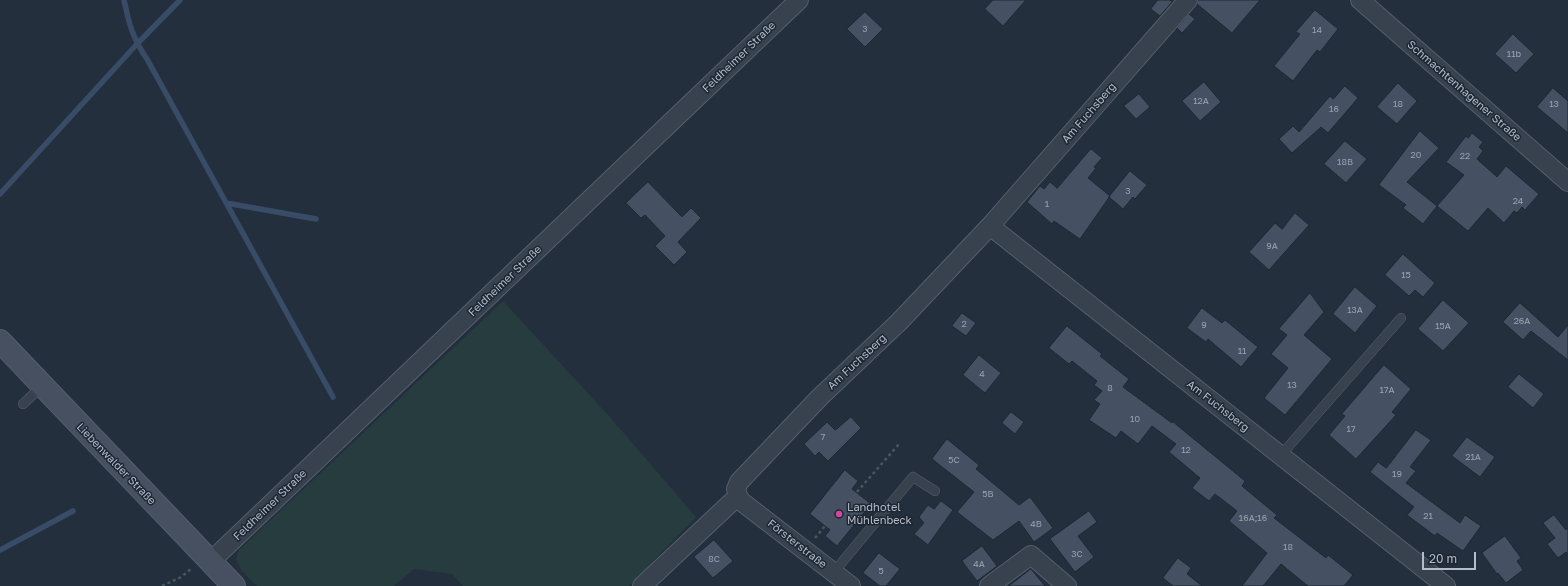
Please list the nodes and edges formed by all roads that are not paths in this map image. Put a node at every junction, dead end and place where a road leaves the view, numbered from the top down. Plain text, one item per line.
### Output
1 (800, 0) edge
2 (1188, 0) edge
3 (1360, 0) edge
4 (1568, 182) edge
5 (990, 226) junction
6 (1401, 318) dead end
7 (0, 342) edge
8 (42, 386) junction
9 (23, 404) dead end
10 (1281, 456) junction
11 (935, 491) dead end
12 (740, 499) junction
13 (207, 559) junction
14 (834, 573) junction
15 (234, 586) edge
16 (642, 586) edge
17 (851, 586) edge
18 (989, 586) edge
19 (1067, 586) edge
20 (1446, 586) edge

1 - 13 street, Feldheimer Straße
2 - 5 street, Am Fuchsberg
3 - 4 street, Schmachtenhagener Straße
5 - 10 street, Am Fuchsberg
5 - 12 street, Am Fuchsberg
6 - 10 lane
7 - 8 main road, Liebenwalder Straße
8 - 9 lane
8 - 13 main road, Liebenwalder Straße
10 - 20 street, Am Fuchsberg
11 - 14 lane
12 - 14 street, Försterstraße
12 - 16 street
13 - 15 main road, Liebenwalder Straße
14 - 17 street, Försterstraße
18 - 19 street

